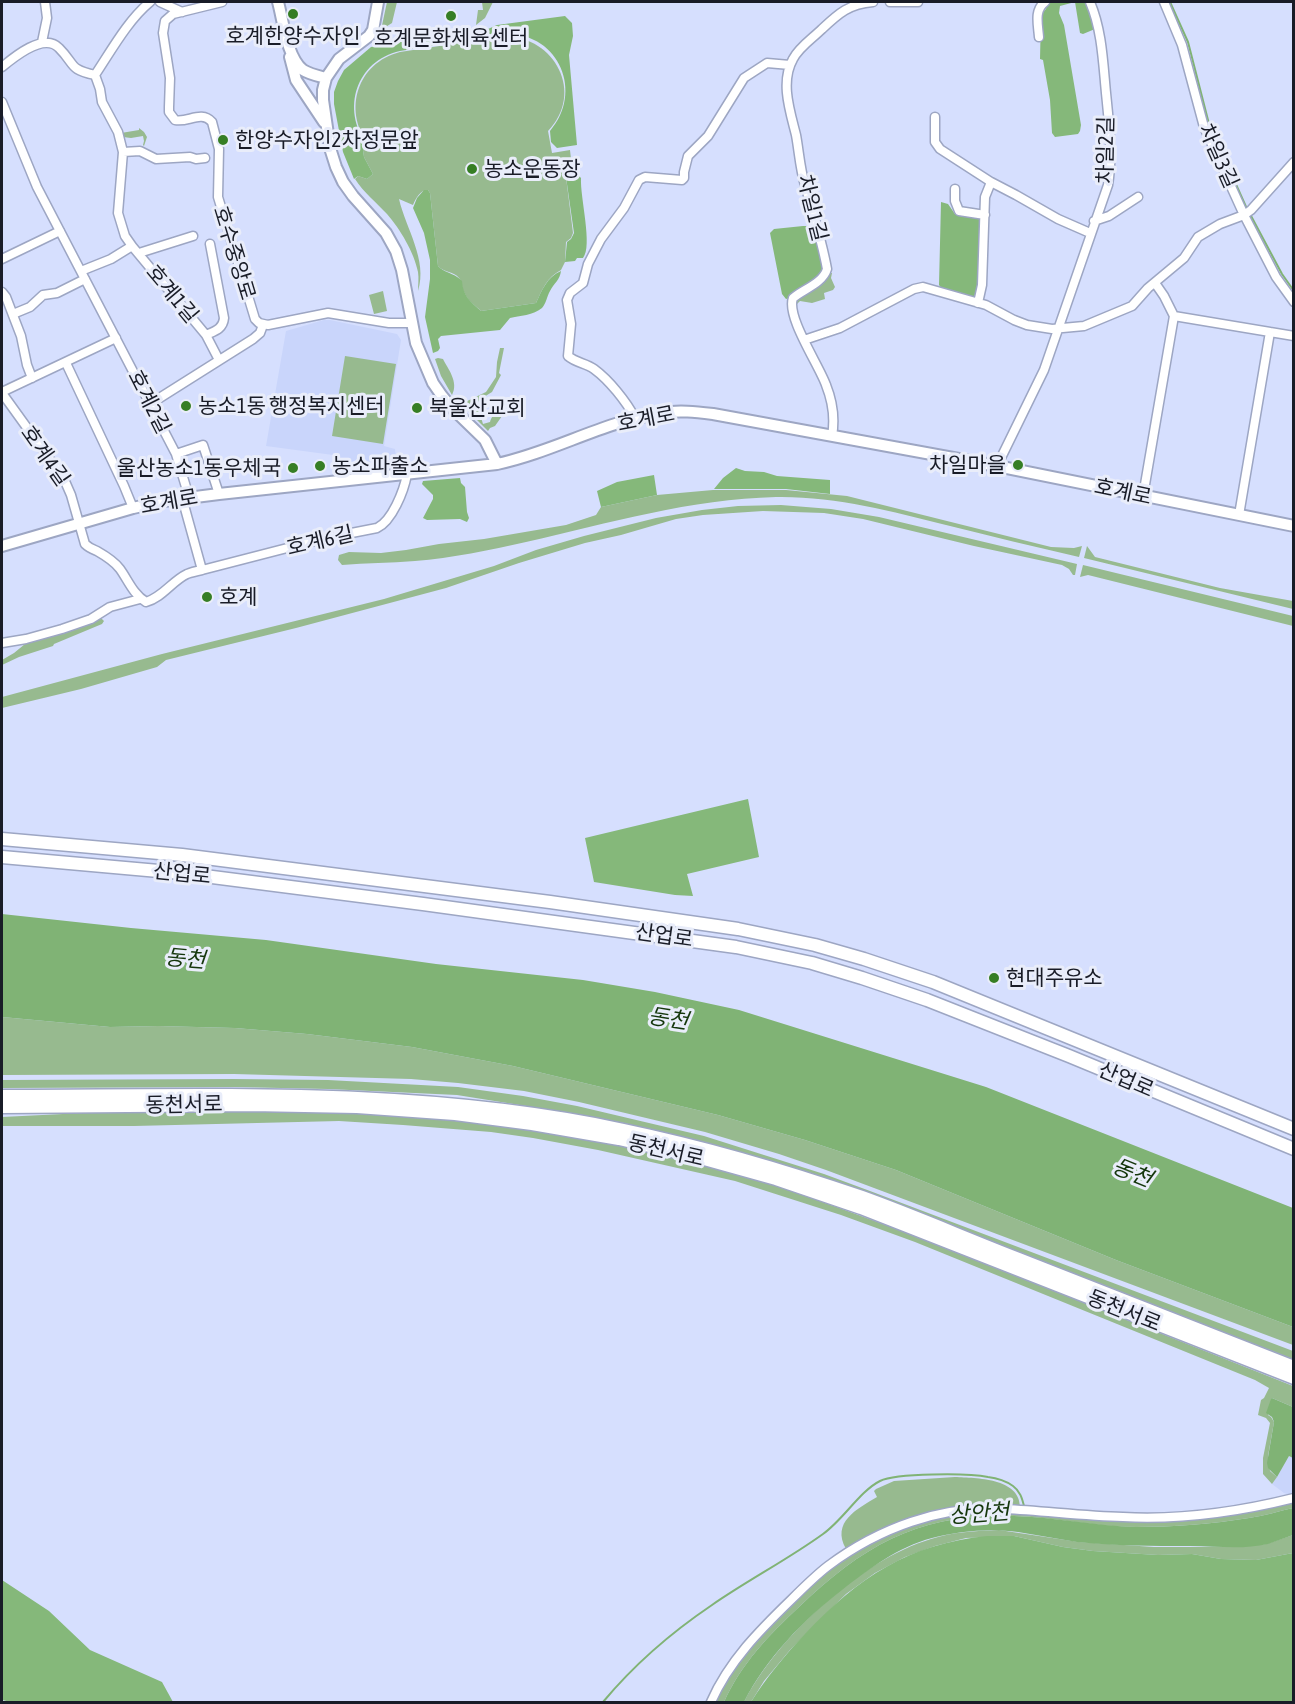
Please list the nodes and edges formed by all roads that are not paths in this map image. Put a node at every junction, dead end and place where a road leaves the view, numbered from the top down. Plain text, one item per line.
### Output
1 (45, 2) edge
2 (150, 2) edge
3 (160, 2) edge
4 (217, 2) edge
5 (278, 2) edge
6 (378, 2) edge
7 (873, 2) edge
8 (890, 2) edge
9 (918, 2) edge
10 (1045, 2) edge
11 (1090, 2) edge
12 (1164, 2) edge
13 (182, 12) junction
14 (1039, 37) dead end
15 (42, 42) junction
16 (288, 42) junction
17 (790, 64) junction
18 (2, 67) edge
19 (95, 75) junction
20 (326, 78) junction
21 (2, 102) edge
22 (935, 117) dead end
23 (326, 126) junction
24 (123, 152) junction
25 (205, 158) dead end
26 (1293, 162) edge
27 (991, 182) junction
28 (955, 189) dead end
29 (1138, 197) dead end
30 (1247, 213) junction
31 (985, 215) junction
32 (1094, 221) junction
33 (60, 231) junction
34 (1090, 233) junction
35 (193, 236) dead end
36 (210, 244) dead end
37 (132, 246) junction
38 (138, 253) junction
39 (2, 259) edge
40 (83, 275) junction
41 (1155, 283) junction
42 (2, 292) edge
43 (1293, 302) edge
44 (978, 303) junction
45 (13, 314) junction
46 (1174, 316) junction
47 (411, 323) junction
48 (263, 325) junction
49 (1059, 328) junction
50 (1270, 332) junction
51 (206, 335) junction
52 (1293, 336) edge
53 (116, 338) junction
54 (804, 340) junction
55 (219, 360) junction
56 (66, 363) junction
57 (32, 378) junction
58 (2, 392) edge
59 (150, 404) junction
60 (635, 418) junction
61 (832, 436) junction
62 (176, 454) junction
63 (497, 464) junction
64 (997, 466) junction
65 (407, 474) junction
66 (219, 494) junction
67 (1143, 496) junction
68 (185, 499) junction
69 (133, 508) junction
70 (1239, 515) junction
71 (80, 524) junction
72 (1293, 526) edge
73 (2, 546) edge
74 (202, 570) junction
75 (140, 598) junction
76 (2, 643) edge
77 (2, 839) edge
78 (2, 857) edge
79 (2, 1096) edge
80 (2, 1107) edge
81 (1293, 1130) edge
82 (1293, 1149) edge
83 (1293, 1367) edge
84 (1293, 1378) edge
85 (1293, 1498) edge
86 (711, 1702) edge

1 - 15 street
2 - 19 street
3 - 13 street
4 - 13 street, 호수중앙로
5 - 16 street
6 - 20 street
7 - 17 street
8 - 9 street
10 - 14 street
11 - 32 street, 차일2길
12 - 30 street, 차일3길
13 - 48 street, 호수중앙로
15 - 18 street
15 - 19 street
16 - 20 street
16 - 23 street
17 - 54 street, 차일1길
17 - 60 street
19 - 24 street
20 - 23 street
21 - 33 street, 호계2길
22 - 27 street
23 - 47 street
24 - 25 street
24 - 37 street, 호계1길
26 - 30 street, 차일3길
27 - 31 street
27 - 34 street
28 - 31 street
29 - 32 street
30 - 41 street
30 - 43 street, 차일3길
31 - 44 street
32 - 34 street, 차일2길
33 - 39 street
33 - 40 street, 호계2길
34 - 49 street, 차일2길
35 - 38 street, 호계1길
36 - 51 street, 호계1길
37 - 38 street, 호계1길
37 - 40 street
38 - 51 street, 호계1길
40 - 45 street
40 - 53 street, 호계2길
41 - 46 street
41 - 49 street
42 - 45 street
44 - 49 street
44 - 54 street
45 - 57 street
46 - 50 street
46 - 67 street
47 - 48 street, 호수중앙로
47 - 63 street
48 - 55 street
49 - 64 street, 차일2길
50 - 52 street
50 - 70 street
51 - 55 street, 호계1길
53 - 56 street
53 - 59 street, 호계2길
54 - 61 street, 차일1길
55 - 59 street
56 - 57 street
56 - 69 street
57 - 58 street
58 - 71 street, 호계4길
59 - 62 street, 호계2길
60 - 61 street, 호계로
60 - 63 street, 호계로
61 - 64 street, 호계로
62 - 66 street, 호계2길
62 - 68 street
63 - 65 street, 호계로
64 - 67 street, 호계로
65 - 66 street, 호계로
65 - 74 street, 호계6길
66 - 68 street, 호계로
67 - 70 street, 호계로
68 - 69 street, 호계로
68 - 74 street
69 - 71 street, 호계로
70 - 72 street, 호계로
71 - 73 street, 호계로
71 - 75 street
74 - 75 street, 호계6길
75 - 76 street, 호계6길
77 - 81 main road, 산업로
78 - 82 main road, 산업로
79 - 83 main road, 동천서로
80 - 84 main road, 동천서로
85 - 86 street

